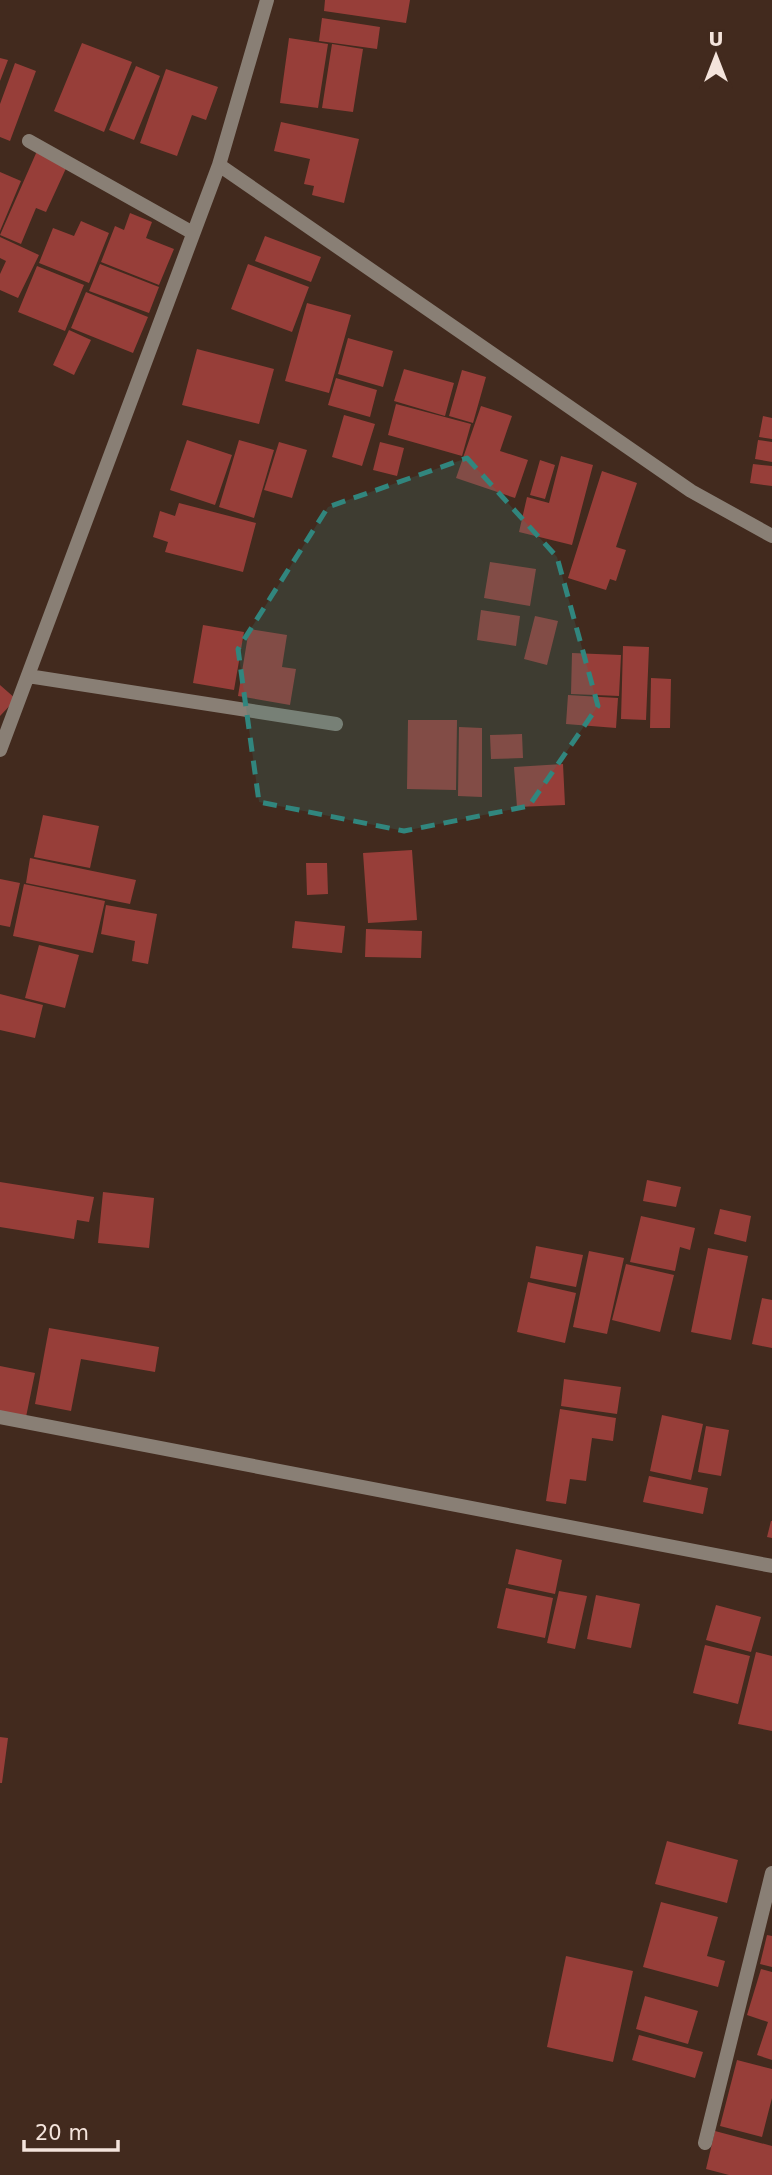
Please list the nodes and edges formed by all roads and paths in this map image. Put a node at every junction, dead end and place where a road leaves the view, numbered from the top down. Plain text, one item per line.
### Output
1 (267, 0) edge
2 (29, 141) dead end
3 (219, 165) junction
4 (193, 233) junction
5 (772, 536) edge
6 (28, 676) junction
7 (336, 724) dead end
8 (0, 750) edge
9 (0, 1418) edge
10 (772, 1566) edge
11 (772, 1873) edge
12 (770, 1889) edge
13 (705, 2143) dead end

1 - 3 street
2 - 4 street
3 - 4 street
3 - 5 street
4 - 6 street
6 - 7 street
6 - 8 street
9 - 10 street
11 - 12 street
12 - 13 street

